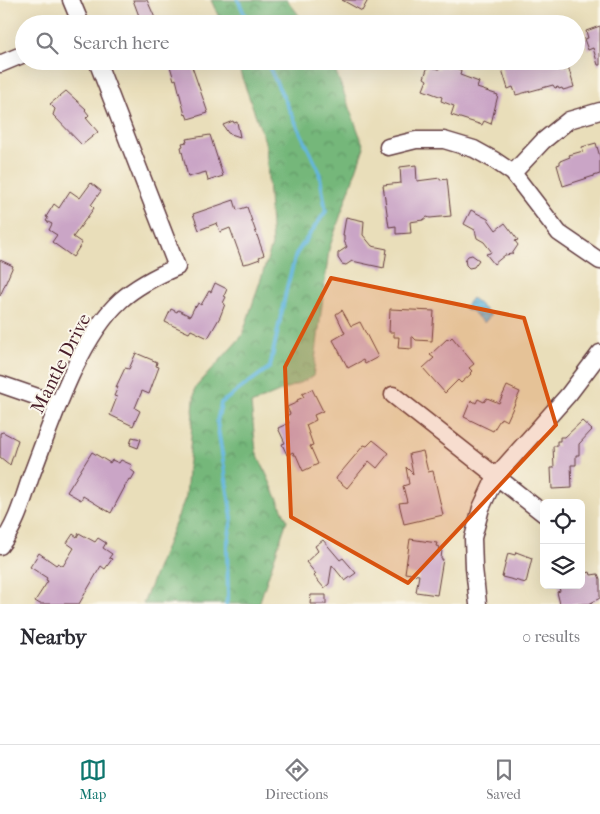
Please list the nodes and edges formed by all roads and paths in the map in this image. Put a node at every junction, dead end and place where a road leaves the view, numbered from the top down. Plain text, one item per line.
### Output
1 (71, 0) edge
2 (77, 15) edge
3 (15, 58) edge
4 (0, 64) edge
5 (100, 70) edge
6 (600, 111) edge
7 (388, 147) dead end
8 (513, 173) junction
9 (600, 261) edge
10 (600, 353) edge
11 (0, 384) edge
12 (394, 395) dead end
13 (58, 404) junction
14 (496, 476) junction
15 (540, 511) edge
16 (0, 546) edge
17 (478, 604) edge

1 - 2 street
3 - 4 street
5 - 13 street, Mantle Drive
6 - 8 street
7 - 8 street
8 - 9 street
10 - 14 street
11 - 13 street
12 - 14 street
13 - 16 street, Mantle Drive
14 - 15 street
14 - 17 street

